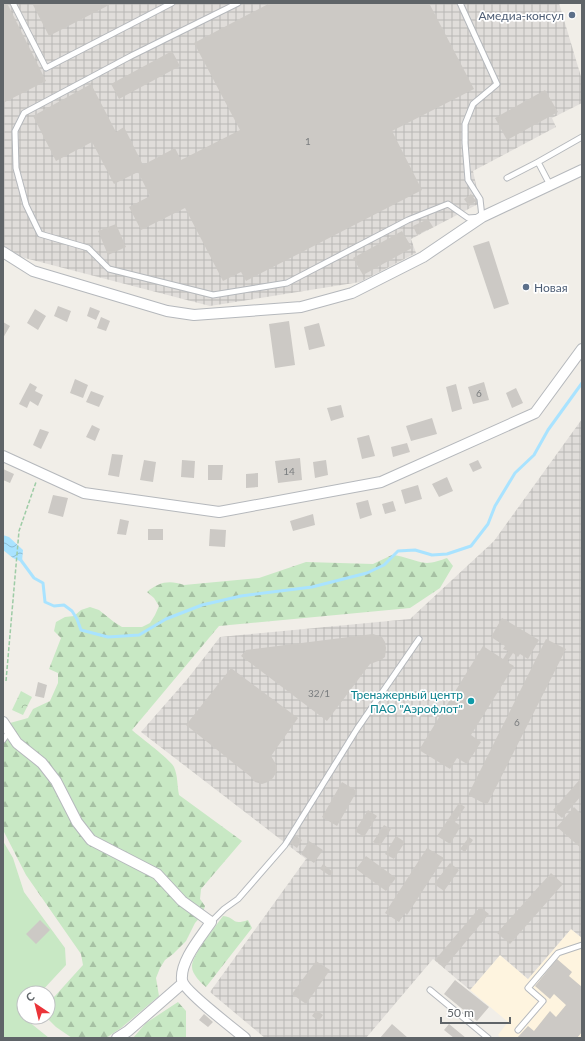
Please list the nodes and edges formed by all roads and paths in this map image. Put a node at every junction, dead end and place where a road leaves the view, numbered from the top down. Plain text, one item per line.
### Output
1 (13, 3) edge
2 (172, 3) edge
3 (238, 3) edge
4 (460, 3) edge
5 (582, 137) edge
6 (538, 162) junction
7 (582, 170) edge
8 (507, 178) dead end
9 (550, 185) junction
10 (482, 217) junction
11 (3, 252) edge
12 (582, 349) edge
13 (3, 456) edge
14 (39, 472) junction
15 (418, 639) dead end
16 (6, 681) dead end
17 (3, 722) edge
18 (6, 736) edge
19 (211, 922) junction
20 (582, 945) edge
21 (183, 983) junction
22 (430, 990) dead end
23 (518, 1030) dead end
24 (117, 1038) edge
25 (245, 1038) edge
26 (488, 1038) edge

1 - 2 lane
3 - 10 lane
4 - 10 lane
5 - 6 lane
6 - 8 lane
6 - 9 lane
7 - 9 street
9 - 10 street
10 - 11 street
12 - 14 street
13 - 14 street
14 - 16 path
15 - 19 lane
17 - 18 street
18 - 19 street
19 - 21 street
20 - 23 lane
21 - 24 street
21 - 25 street
22 - 26 lane

